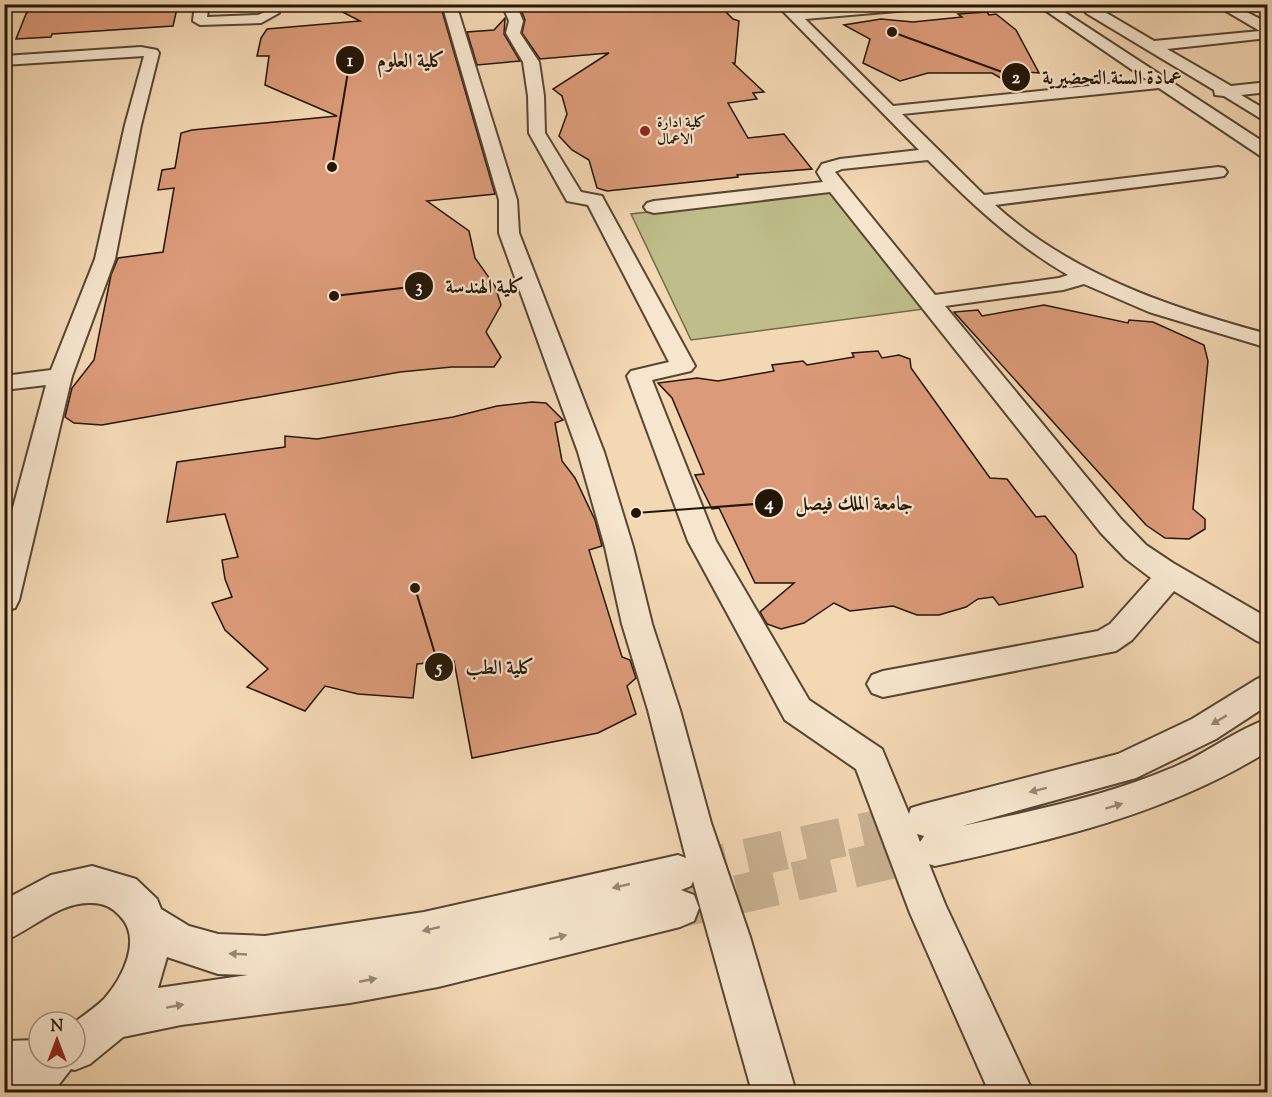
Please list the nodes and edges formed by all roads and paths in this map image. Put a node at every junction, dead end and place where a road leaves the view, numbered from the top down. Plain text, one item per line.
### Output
1 (7, 4) edge
2 (202, 4) edge
3 (449, 4) edge
4 (508, 4) edge
5 (931, 4) edge
6 (1042, 4) edge
7 (1054, 4) edge
8 (1100, 4) edge
9 (1107, 4) edge
10 (1220, 4) edge
11 (4, 9) edge
12 (799, 10) edge
13 (235, 12) edge
14 (272, 13) dead end
15 (1268, 29) edge
16 (1268, 34) edge
17 (1173, 44) junction
18 (1151, 46) junction
19 (4, 61) edge
20 (1162, 83) junction
21 (1268, 87) edge
22 (1229, 92) junction
23 (1198, 95) junction
24 (888, 111) junction
25 (1268, 118) edge
26 (1268, 141) edge
27 (1268, 153) edge
28 (932, 154) junction
29 (1218, 172) dead end
30 (835, 186) junction
31 (980, 201) junction
32 (654, 207) dead end
33 (1085, 276) junction
34 (929, 303) junction
35 (1268, 341) edge
36 (60, 376) junction
37 (4, 383) edge
38 (1171, 575) junction
39 (4, 600) edge
40 (1268, 633) edge
41 (883, 684) dead end
42 (1268, 688) edge
43 (1268, 733) edge
44 (10, 914) edge
45 (149, 923) junction
46 (117, 1017) junction
47 (87, 1040) edge
48 (4, 1062) edge
49 (27, 1063) edge
50 (47, 1070) edge
51 (27, 1092) edge
52 (774, 1092) edge
53 (1011, 1092) edge

1 - 11 street
2 - 13 street
3 - 52 street
4 - 53 street
5 - 12 street
6 - 20 street
7 - 23 street
8 - 18 street
9 - 17 street
10 - 15 street
12 - 24 street
13 - 14 street
16 - 17 street
17 - 18 street
18 - 22 street
19 - 36 street
20 - 24 street
20 - 27 street
21 - 22 street
22 - 23 street
22 - 25 street
23 - 26 street
24 - 28 street
28 - 30 street
28 - 31 street
29 - 31 street
30 - 32 street
30 - 34 street
31 - 33 street
33 - 34 street
33 - 35 street
34 - 38 street
36 - 37 street
36 - 39 street
38 - 40 street
38 - 41 street
42 -> 43 street
44 - 45 street
45 - 46 street
46 -> 45 street
46 - 47 street
48 - 49 street
50 - 51 street

